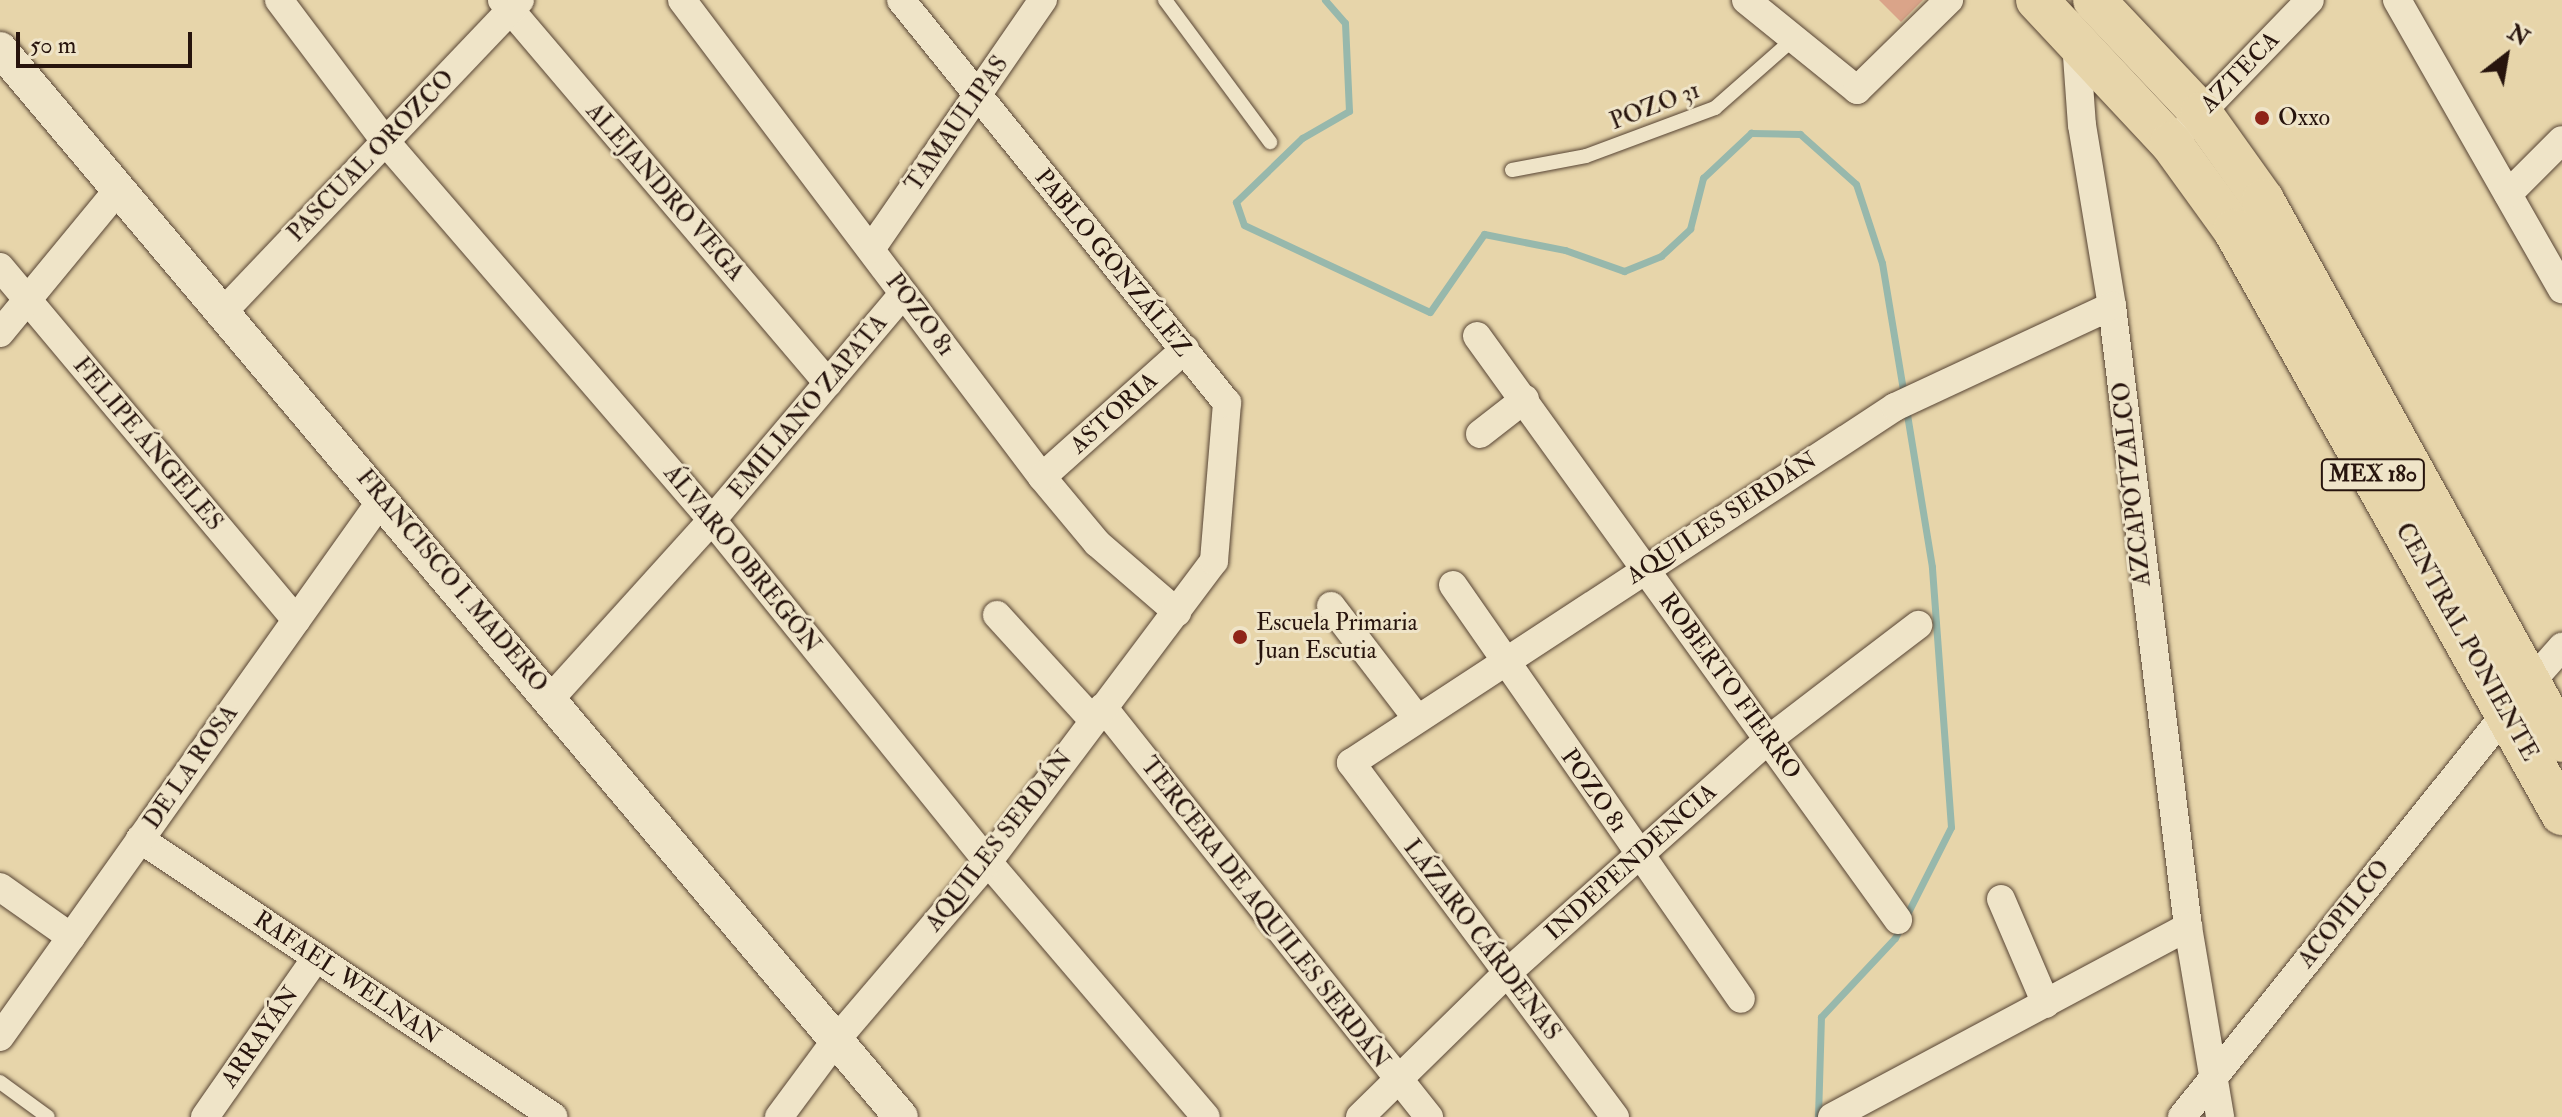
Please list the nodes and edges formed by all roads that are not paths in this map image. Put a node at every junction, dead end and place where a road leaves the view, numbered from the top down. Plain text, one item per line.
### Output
1 (279, 0) edge
2 (682, 0) edge
3 (901, 0) edge
4 (1043, 0) edge
5 (1165, 0) edge
6 (1746, 0) edge
7 (1949, 0) edge
8 (2037, 0) edge
9 (2094, 0) edge
10 (2310, 0) edge
11 (2397, 0) edge
12 (510, 3) edge
13 (1792, 40) junction
14 (2076, 42) junction
15 (0, 49) edge
16 (975, 96) junction
17 (2201, 113) junction
18 (2562, 140) edge
19 (385, 141) junction
20 (1270, 142) dead end
21 (2171, 143) junction
22 (1512, 170) dead end
23 (117, 191) junction
24 (2508, 194) junction
25 (871, 249) junction
26 (0, 267) edge
27 (2562, 289) edge
28 (903, 294) junction
29 (27, 301) junction
30 (2112, 306) junction
31 (222, 313) junction
32 (0, 333) edge
33 (1477, 336) dead end
34 (1185, 349) junction
35 (828, 383) junction
36 (1525, 399) junction
37 (1480, 434) dead end
38 (1042, 477) junction
39 (383, 498) junction
40 (712, 520) junction
41 (1214, 561) joint
42 (1644, 568) junction
43 (1453, 585) dead end
44 (1331, 606) dead end
45 (1177, 612) junction
46 (997, 615) dead end
47 (296, 620) junction
48 (1918, 625) dead end
49 (2562, 647) edge
50 (1503, 661) junction
51 (2519, 697) junction
52 (551, 698) junction
53 (1098, 713) junction
54 (1416, 717) junction
55 (1769, 739) junction
56 (2562, 741) edge
57 (1351, 763) joint
58 (2562, 814) edge
59 (140, 839) junction
60 (1639, 855) junction
61 (988, 862) junction
62 (0, 887) edge
63 (2001, 899) dead end
64 (1898, 920) dead end
65 (2188, 927) junction
66 (71, 937) junction
67 (316, 958) junction
68 (1506, 974) junction
69 (1741, 999) dead end
70 (2046, 1004) junction
71 (0, 1037) edge
72 (836, 1040) junction
73 (2215, 1076) junction
74 (1397, 1081) junction
75 (0, 1082) edge
76 (48, 1117) edge
77 (205, 1117) edge
78 (553, 1117) edge
79 (779, 1117) edge
80 (901, 1117) edge
81 (1206, 1117) edge
82 (1360, 1117) edge
83 (1429, 1117) edge
84 (1615, 1117) edge
85 (1832, 1117) edge
86 (2182, 1117) edge
87 (2220, 1117) edge

1 - 19 street, ÁLVARO OBREGÓN
2 - 25 street, POZO 81
3 - 16 street, PABLO GONZÁLEZ
4 - 16 street, TAMAULIPAS
5 - 20 lane
6 - 13 street
7 - 13 street
8 - 14 main road, MEX 180
9 - 17 main road, MEX 180
10 - 17 street, AZTECA
11 - 24 street
12 - 19 street, PASCUAL OROZCO
12 - 35 street, ALEJANDRO VEGA
13 - 22 lane, POZO 31
14 - 21 main road, MEX 180
14 - 30 street, AZCAPOTZALCO
15 - 23 street, FRANCISCO I. MADERO
16 - 25 street, TAMAULIPAS
16 - 34 street, PABLO GONZÁLEZ
17 - 21 street, AZTECA
17 - 51 main road, CENTRAL PONIENTE / MEX 180
18 - 24 street
19 - 31 street, PASCUAL OROZCO
19 - 40 street, ÁLVARO OBREGÓN
21 - 51 main road, CENTRAL PONIENTE / MEX 180
23 - 29 street
23 - 31 street, FRANCISCO I. MADERO
24 - 27 street
25 - 28 street, POZO 81
26 - 29 street, FELIPE ÁNGELES
28 - 35 street, EMILIANO ZAPATA
28 - 38 street, POZO 81
29 - 32 street
29 - 47 street, FELIPE ÁNGELES
30 - 42 street, AQUILES SERDÁN
30 - 65 street, AZCAPOTZALCO
31 - 39 street, FRANCISCO I. MADERO
33 - 36 street, ROBERTO FIERRO
34 - 38 street, ASTORIA
34 - 41 street, PABLO GONZÁLEZ
35 - 40 street, EMILIANO ZAPATA
36 - 37 street
36 - 42 street, ROBERTO FIERRO
38 - 45 street, POZO 81
39 - 47 street, DE LA ROSA
39 - 52 street, FRANCISCO I. MADERO
40 - 52 street, EMILIANO ZAPATA
40 - 61 street, ÁLVARO OBREGÓN
41 - 45 street, AQUILES SERDÁN
42 - 50 street, AQUILES SERDÁN
42 - 55 street, ROBERTO FIERRO
43 - 50 street, POZO 81
44 - 54 street
45 - 53 street, AQUILES SERDÁN
46 - 53 street, TERCERA DE AQUILES SERDÁN
47 - 59 street, DE LA ROSA
48 - 55 street, INDEPENDENCIA
49 - 51 street, ACOPILCO
50 - 54 street, AQUILES SERDÁN
50 - 60 street, POZO 81
51 - 56 main road, CENTRAL PONIENTE / MEX 180
51 - 58 main road, CENTRAL PONIENTE / MEX 180
51 - 73 street, ACOPILCO
52 - 72 street, FRANCISCO I. MADERO
53 - 61 street, AQUILES SERDÁN
53 - 74 street, TERCERA DE AQUILES SERDÁN
54 - 57 street, AQUILES SERDÁN
55 - 60 street, INDEPENDENCIA
55 - 64 street, ROBERTO FIERRO
57 - 68 street, LÁZARO CÁRDENAS
59 - 66 street, DE LA ROSA
59 - 67 street, RAFAEL WELNAN
60 - 68 street, INDEPENDENCIA
60 - 69 street, POZO 81
61 - 72 street, AQUILES SERDÁN
61 - 81 street, ÁLVARO OBREGÓN
62 - 66 street
63 - 70 street
65 - 70 street
65 - 73 street, AZCAPOTZALCO
66 - 71 street, DE LA ROSA
67 - 77 street, ARRAYÁN
67 - 78 street, RAFAEL WELNAN
68 - 74 street, INDEPENDENCIA
68 - 84 street, LÁZARO CÁRDENAS
70 - 85 street
72 - 79 street, AQUILES SERDÁN
72 - 80 street, FRANCISCO I. MADERO
73 - 86 street, ACOPILCO
73 - 87 street, AZCAPOTZALCO
74 - 82 street, INDEPENDENCIA
74 - 83 street, TERCERA DE AQUILES SERDÁN
75 - 76 lane

